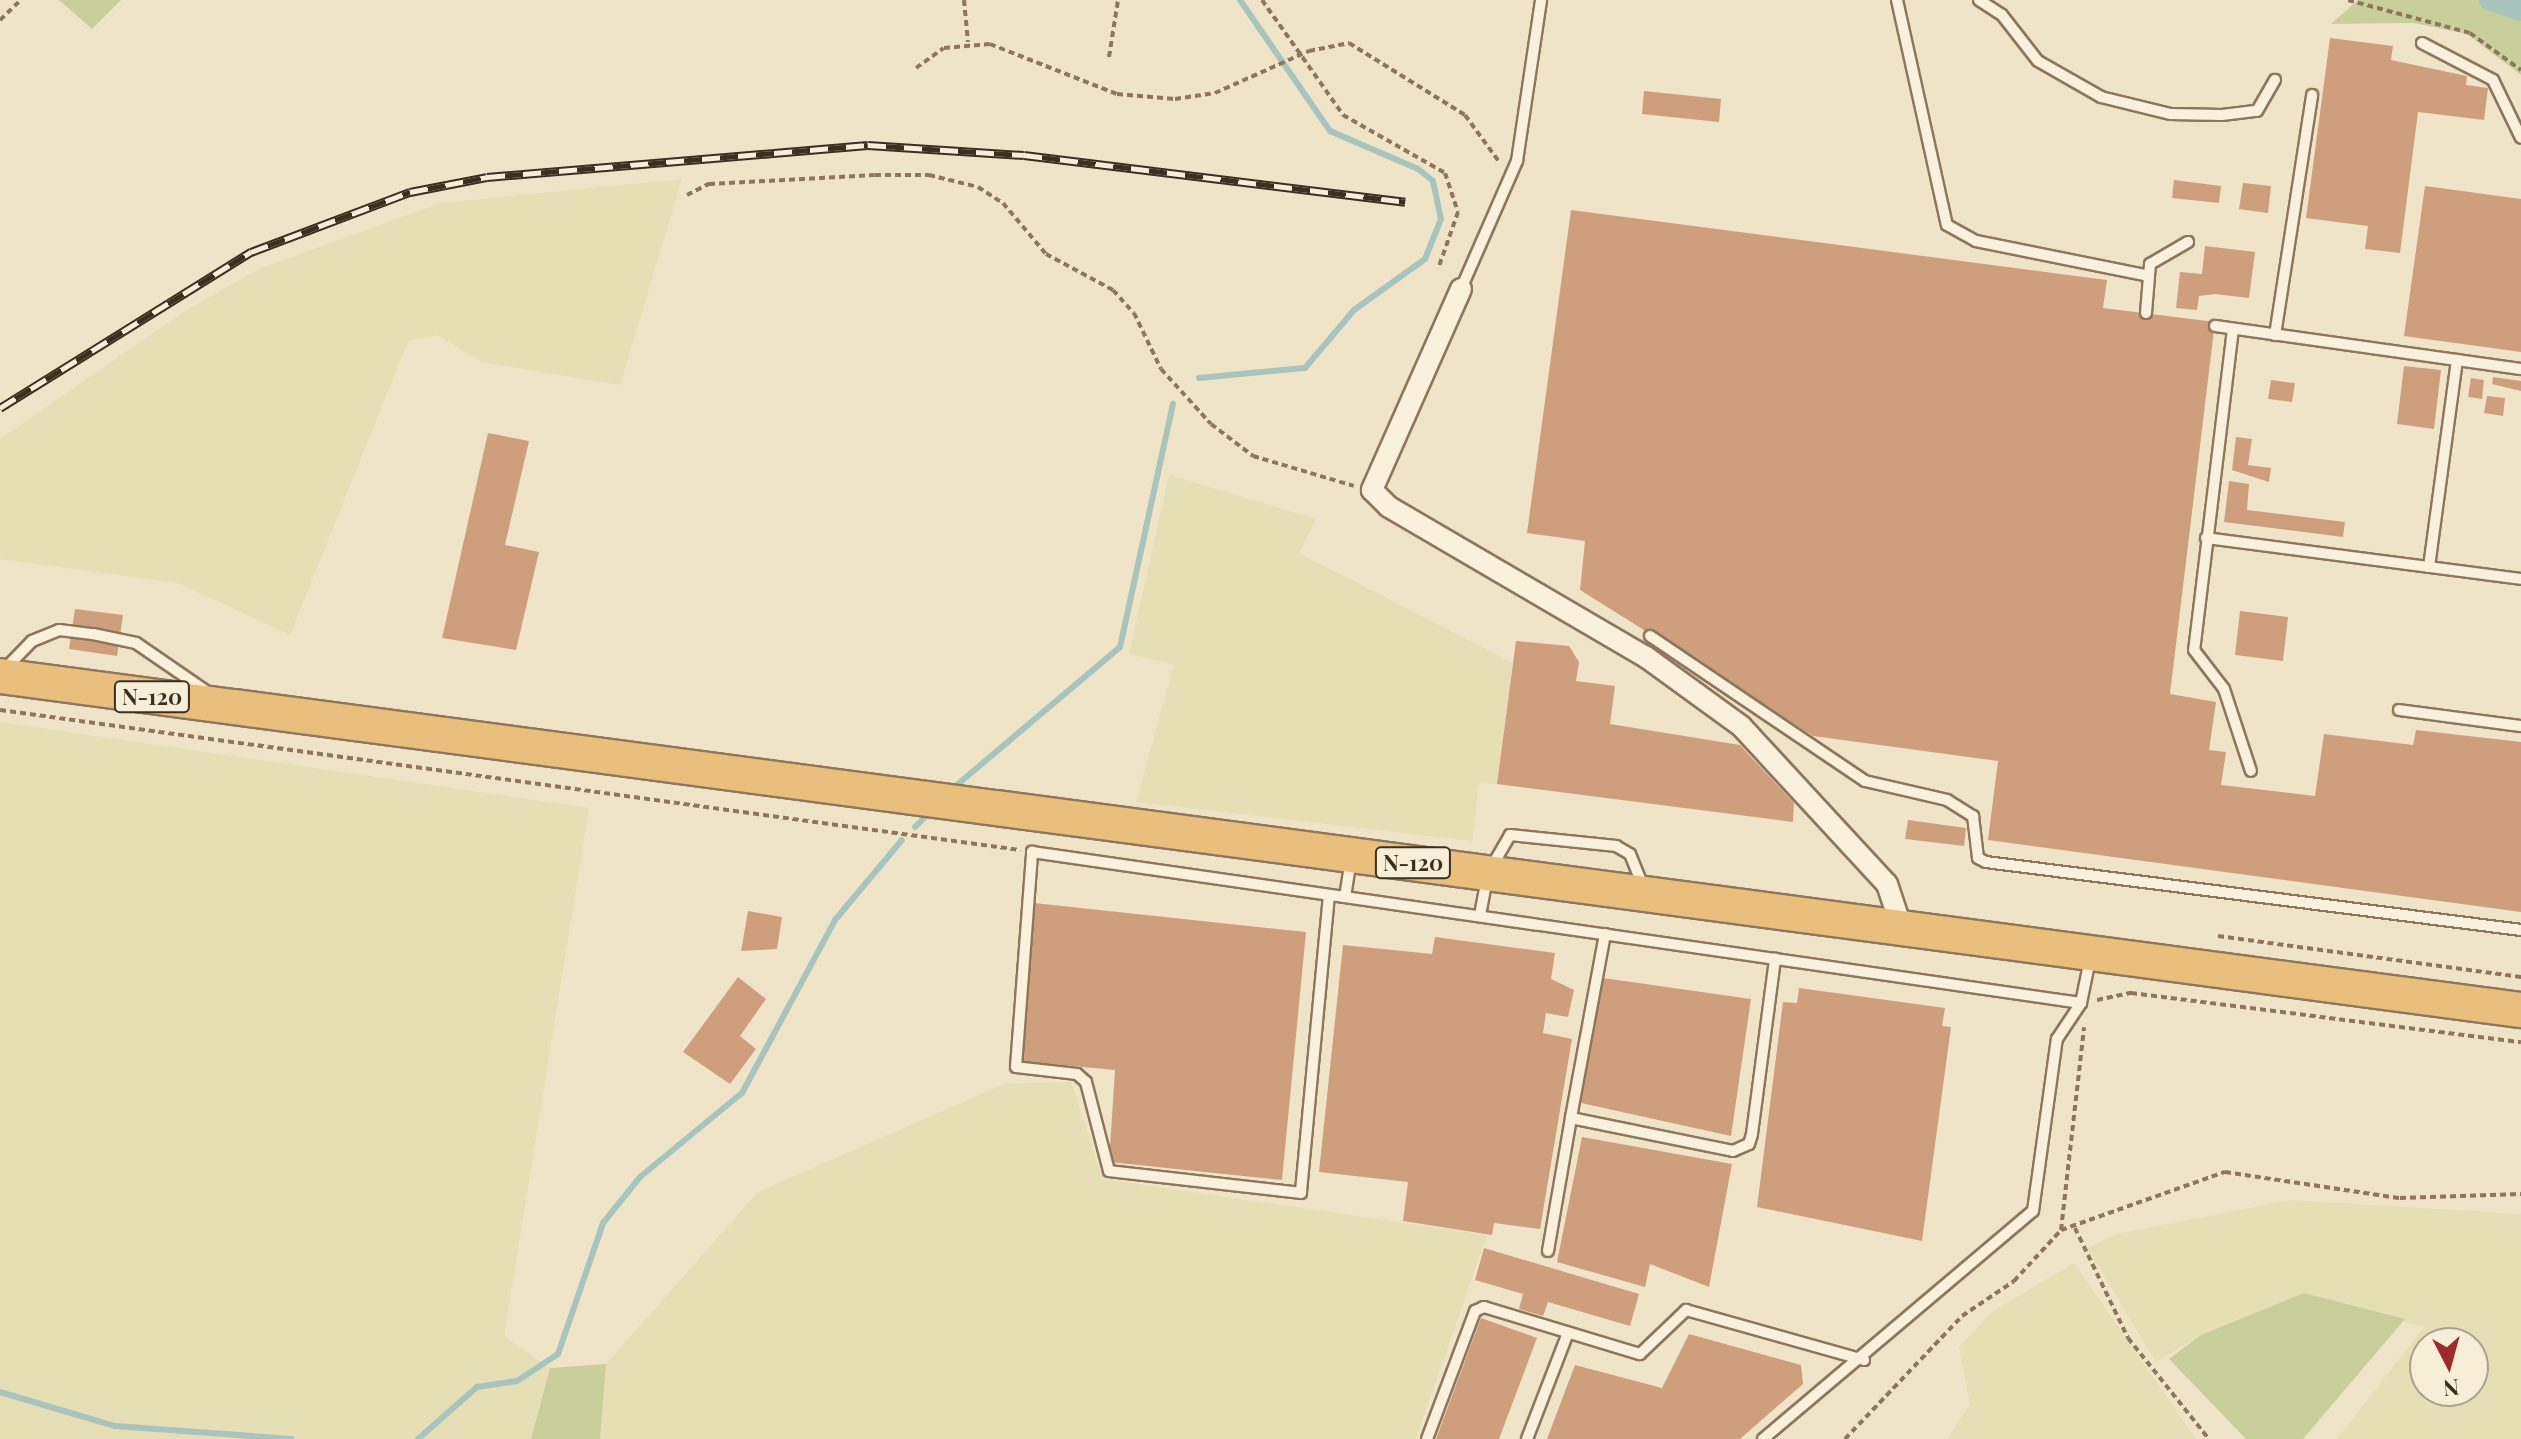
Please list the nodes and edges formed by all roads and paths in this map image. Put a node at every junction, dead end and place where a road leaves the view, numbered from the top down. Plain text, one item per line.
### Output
1 (21, 0) edge
2 (964, 0) edge
3 (1118, 0) edge
4 (1262, 0) edge
5 (1541, 0) edge
6 (1897, 0) edge
7 (1979, 0) edge
8 (2348, 0) edge
9 (0, 20) edge
10 (968, 42) junction
11 (2422, 43) dead end
12 (1109, 57) dead end
13 (1296, 59) junction
14 (916, 68) dead end
15 (2521, 70) edge
16 (2275, 80) dead end
17 (2312, 95) dead end
18 (2521, 138) edge
19 (1508, 192) junction
20 (687, 195) dead end
21 (2188, 242) dead end
22 (1438, 269) dead end
23 (2145, 275) junction
24 (1461, 289) joint
25 (2146, 313) dead end
26 (2215, 326) dead end
27 (2233, 329) junction
28 (2275, 335) junction
29 (2457, 360) junction
30 (2521, 369) edge
31 (1372, 490) junction
32 (2206, 538) junction
33 (2429, 567) junction
34 (2521, 579) edge
35 (1650, 636) dead end
36 (0, 675) edge
37 (226, 707) junction
38 (0, 710) edge
39 (2399, 710) dead end
40 (2521, 726) edge
41 (2251, 771) dead end
42 (1032, 852) junction
43 (1352, 854) junction
44 (1488, 873) junction
45 (1329, 895) junction
46 (1345, 897) junction
47 (1480, 915) junction
48 (1901, 926) junction
49 (2521, 930) edge
50 (1605, 934) junction
51 (2218, 936) dead end
52 (2091, 953) junction
53 (1775, 959) junction
54 (2521, 977) edge
55 (2081, 1003) junction
56 (2521, 1010) edge
57 (2521, 1042) edge
58 (1571, 1118) junction
59 (2521, 1194) edge
60 (2075, 1228) junction
61 (2061, 1230) junction
62 (1548, 1251) dead end
63 (1568, 1333) junction
64 (1864, 1360) junction
65 (1427, 1439) edge
66 (1527, 1439) edge
67 (1763, 1439) edge
68 (1845, 1439) edge
69 (2209, 1439) edge

1 - 9 path
2 - 10 path
3 - 12 path
4 - 13 path
5 - 19 lane
6 - 23 lane
7 - 16 lane
8 - 15 path
10 - 13 path
10 - 14 path
11 - 18 lane
13 - 19 path
13 - 22 path
17 - 28 lane
19 - 24 lane
20 - 31 path
21 - 23 lane
23 - 25 lane
24 - 31 street
26 - 27 lane
27 - 28 lane
27 - 32 lane
28 - 29 lane
29 - 30 lane
29 - 33 lane
31 - 48 street
32 - 33 lane
32 - 41 lane
33 - 34 lane
35 - 49 lane
36 - 37 highway, N-120
36 - 37 lane
37 - 43 highway, N-120
38 - 42 path
39 - 40 lane
42 - 45 lane
42 - 45 lane
43 - 44 highway, N-120
43 - 46 lane
44 - 47 lane
44 - 48 highway, N-120
45 - 46 lane
46 - 47 lane
47 - 50 lane
48 - 52 highway, N-120
50 - 53 lane
50 - 58 lane
51 - 54 path
52 - 55 lane
52 - 56 highway, N-120
53 - 55 lane
53 - 58 lane
55 - 57 path
55 - 61 path
55 - 64 lane
58 - 62 lane
59 - 60 path
60 - 61 path
60 - 69 path
61 - 68 path
63 - 64 lane
63 - 65 lane
63 - 66 lane
64 - 67 lane

